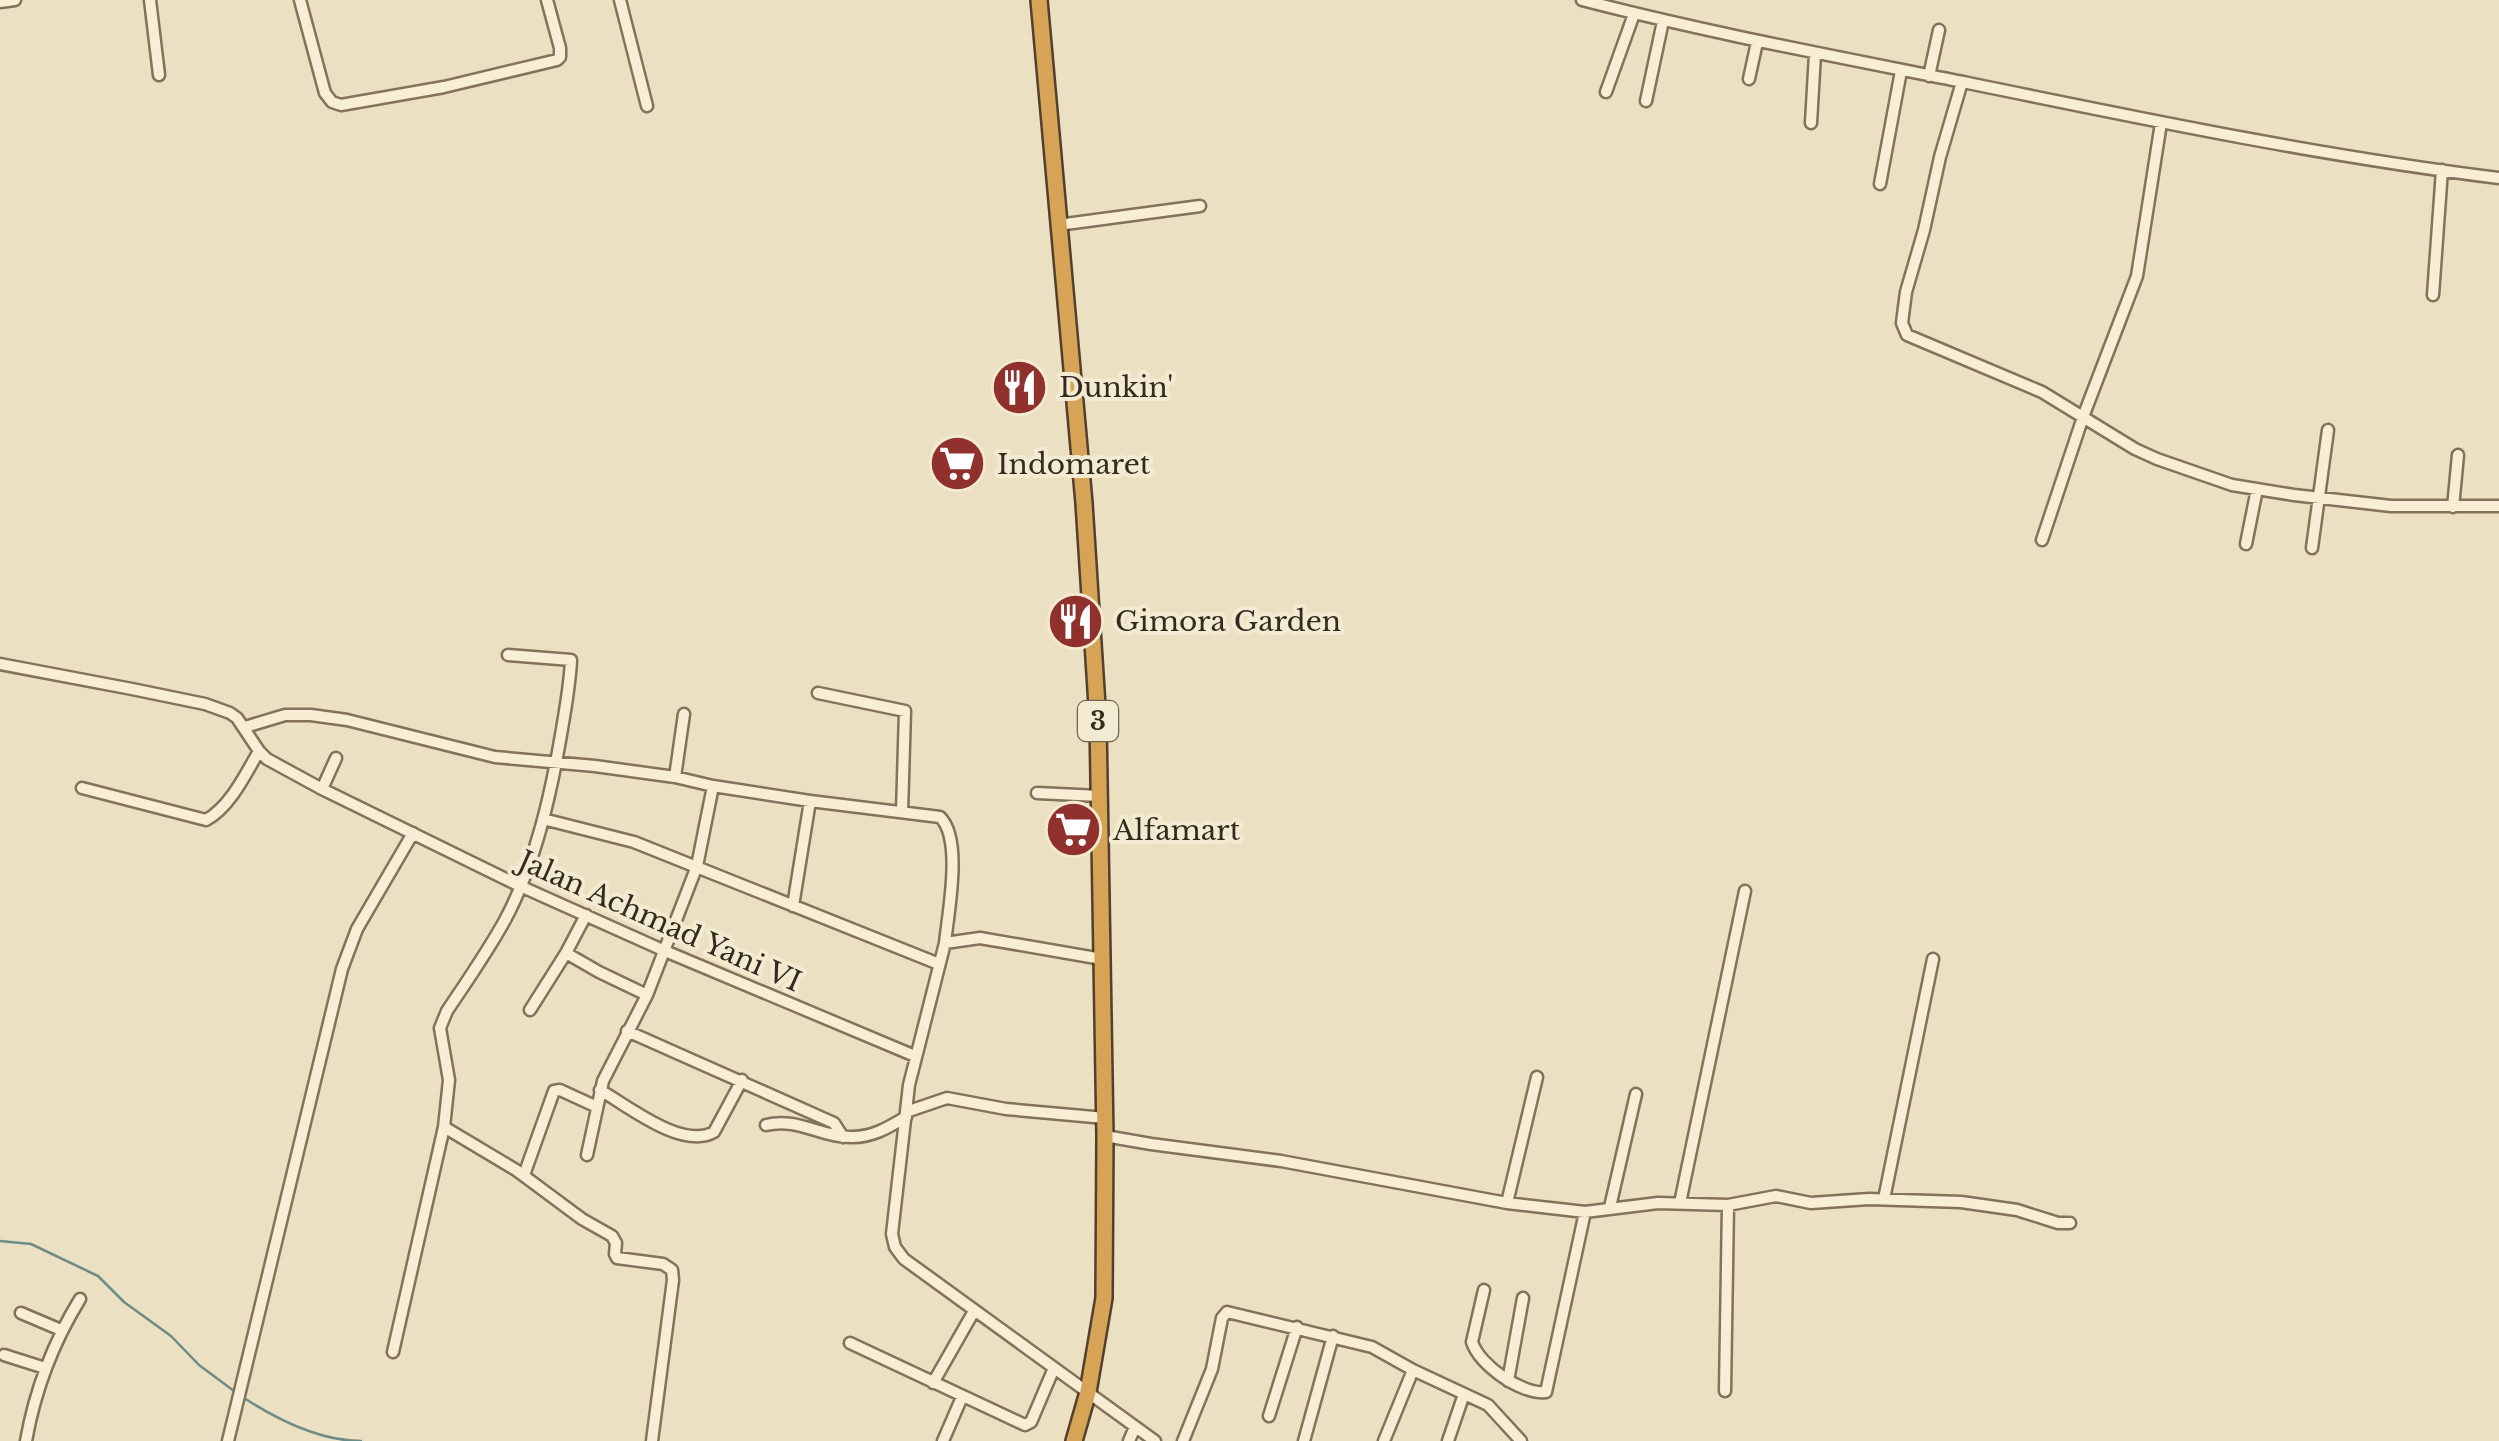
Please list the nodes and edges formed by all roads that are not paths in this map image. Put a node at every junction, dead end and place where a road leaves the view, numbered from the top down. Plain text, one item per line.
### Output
1 (15, 0) edge
2 (150, 0) edge
3 (300, 0) edge
4 (546, 0) edge
5 (620, 0) edge
6 (1039, 0) edge
7 (1582, 0) edge
8 (0, 2) edge
9 (1621, 5) edge
10 (1634, 14) junction
11 (1663, 21) junction
12 (1939, 30) dead end
13 (1757, 42) junction
14 (1815, 54) junction
15 (1901, 71) junction
16 (159, 75) dead end
17 (1929, 76) junction
18 (1748, 79) dead end
19 (1962, 82) junction
20 (1606, 92) dead end
21 (1646, 101) dead end
22 (647, 106) dead end
23 (1811, 122) dead end
24 (2161, 122) junction
25 (2442, 170) junction
26 (2499, 178) edge
27 (1880, 184) dead end
28 (1200, 206) dead end
29 (1058, 225) junction
30 (2433, 294) dead end
31 (2083, 417) junction
32 (2328, 430) dead end
33 (2458, 455) dead end
34 (2257, 489) junction
35 (2320, 498) junction
36 (2499, 506) edge
37 (2453, 507) junction
38 (2042, 540) dead end
39 (2246, 544) dead end
40 (2312, 548) dead end
41 (508, 655) dead end
42 (0, 664) edge
43 (818, 693) dead end
44 (684, 714) dead end
45 (245, 728) junction
46 (259, 751) junction
47 (336, 758) dead end
48 (556, 762) junction
49 (676, 777) junction
50 (713, 786) junction
51 (82, 788) dead end
52 (322, 788) junction
53 (1037, 793) dead end
54 (1099, 796) junction
55 (810, 801) junction
56 (902, 812) junction
57 (543, 820) junction
58 (413, 833) junction
59 (697, 866) junction
60 (520, 886) junction
61 (1745, 891) dead end
62 (793, 906) junction
63 (586, 915) junction
64 (944, 944) junction
65 (665, 951) junction
66 (566, 953) junction
67 (1102, 959) junction
68 (1933, 959) dead end
69 (938, 964) junction
70 (647, 995) junction
71 (530, 1010) dead end
72 (628, 1031) junction
73 (915, 1056) junction
74 (1537, 1077) dead end
75 (742, 1080) junction
76 (600, 1090) junction
77 (1636, 1094) dead end
78 (598, 1107) junction
79 (906, 1109) junction
80 (1105, 1118) junction
81 (766, 1125) dead end
82 (444, 1127) junction
83 (842, 1133) junction
84 (1105, 1136) junction
85 (588, 1155) dead end
86 (524, 1175) junction
87 (1884, 1199) junction
88 (1507, 1203) junction
89 (1680, 1203) junction
90 (1728, 1205) junction
91 (1610, 1207) junction
92 (1585, 1212) junction
93 (2070, 1223) dead end
94 (1484, 1290) dead end
95 (1523, 1298) dead end
96 (80, 1299) dead end
97 (974, 1311) junction
98 (21, 1313) dead end
99 (1297, 1328) junction
100 (61, 1330) junction
101 (1333, 1336) junction
102 (850, 1344) dead end
103 (393, 1352) dead end
104 (4, 1356) dead end
105 (45, 1368) junction
106 (1054, 1368) junction
107 (1413, 1370) junction
108 (1508, 1381) junction
109 (933, 1383) junction
110 (1725, 1391) dead end
111 (1088, 1392) junction
112 (1464, 1394) junction
113 (962, 1397) junction
114 (1269, 1416) dead end
115 (1135, 1426) junction
116 (26, 1441) edge
117 (228, 1441) edge
118 (652, 1441) edge
119 (943, 1441) edge
120 (1074, 1441) edge
121 (1129, 1441) edge
122 (1156, 1441) edge
123 (1183, 1441) edge
124 (1304, 1441) edge
125 (1384, 1441) edge
126 (1448, 1441) edge
127 (1522, 1441) edge

1 - 8 street
2 - 16 street
3 - 4 street
5 - 22 street
6 - 29 highway, 3
7 - 9 street
9 - 10 street
10 - 11 street
10 - 20 street
11 - 13 street
11 - 21 street
12 - 17 street
13 - 14 street
13 - 18 street
14 - 15 street
14 - 23 street
15 - 17 street
15 - 27 street
17 - 19 street
19 - 24 street
19 - 31 street
24 - 25 street
24 - 31 street
25 - 26 street
25 - 30 street
28 - 29 street
29 - 54 highway, 3
31 - 34 street
31 - 38 street
32 - 35 street
33 - 37 street
34 - 35 street
34 - 39 street
35 - 37 street
35 - 40 street
36 - 37 street
41 - 48 street
42 - 45 street, Jalan Achmad Yani VI
43 - 56 street
44 - 49 street
45 - 46 street, Jalan Achmad Yani VI
45 - 48 street
46 - 51 street
46 - 52 street, Jalan Achmad Yani VI
47 - 52 street
48 - 49 street
48 - 57 street
49 - 50 street
50 - 55 street
50 - 59 street
52 - 58 street, Jalan Achmad Yani VI
53 - 54 street
54 - 67 highway, 3
55 - 56 street
55 - 62 street
56 - 64 street
57 - 59 street
57 - 60 street
58 - 60 street, Jalan Achmad Yani VI
58 - 117 street
59 - 62 street
59 - 65 street
60 - 63 street, Jalan Achmad Yani VI
60 - 82 street
61 - 89 street
62 - 69 street
63 - 65 street, Jalan Achmad Yani VI
63 - 66 street
64 - 67 street
64 - 69 street
65 - 70 street
65 - 73 street, Jalan Achmad Yani VI
66 - 70 street
66 - 71 street
67 - 80 highway, 3
68 - 87 street
69 - 73 street
70 - 72 street
72 - 75 street
72 - 76 street
73 - 79 street
74 - 88 street
75 - 76 street
75 - 83 street
76 - 78 street
77 - 91 street
78 - 85 street
78 - 86 street
79 - 80 street
79 - 83 street
79 - 97 street
80 - 84 highway, 3
81 - 83 street
82 - 86 street
82 - 103 street
84 - 88 street
84 - 111 highway, 3
86 - 118 street
87 - 90 street
87 - 93 street
88 - 92 street
89 - 90 street
89 - 91 street
90 - 110 street
91 - 92 street
92 - 108 street
94 - 108 street
95 - 108 street
96 - 100 street
97 - 106 street
97 - 109 street
98 - 100 street
99 - 101 street
99 - 114 street
99 - 123 street
100 - 105 street
101 - 107 street
101 - 124 street
102 - 109 street
104 - 105 street
105 - 116 street
106 - 111 street
106 - 113 street
107 - 112 street
107 - 125 street
109 - 113 street
111 - 115 street
111 - 120 highway, 3
112 - 126 street
112 - 127 street
113 - 119 street
115 - 121 street
115 - 122 street

